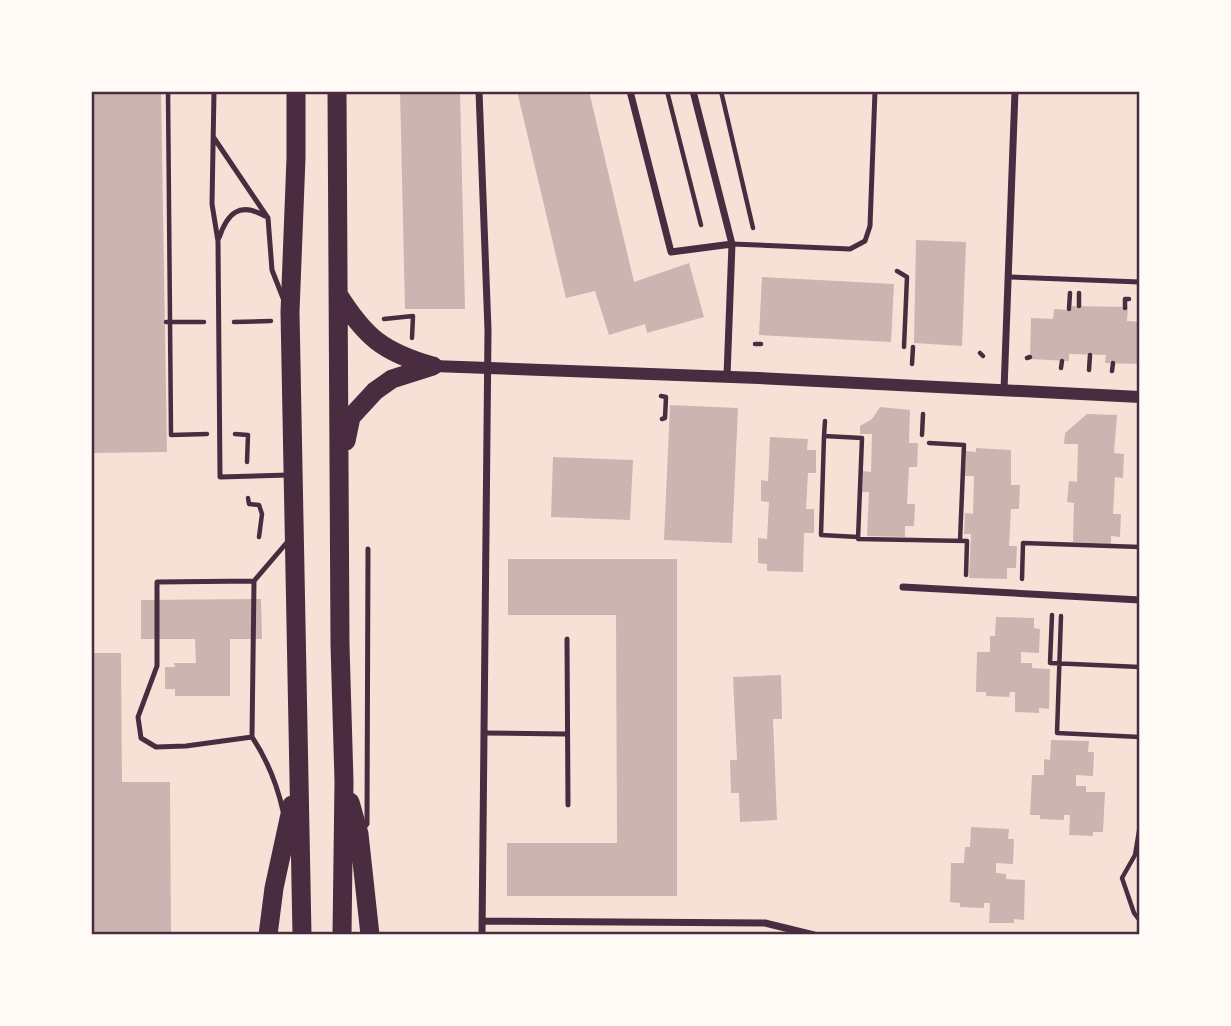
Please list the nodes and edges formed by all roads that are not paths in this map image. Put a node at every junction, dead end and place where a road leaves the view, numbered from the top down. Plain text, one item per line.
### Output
1 (214, 91) edge
2 (296, 91) edge
3 (337, 91) edge
4 (479, 91) edge
5 (629, 91) edge
6 (693, 91) edge
7 (875, 91) edge
8 (1015, 91) edge
9 (214, 138) junction
10 (268, 218) junction
11 (218, 242) junction
12 (732, 244) junction
13 (1009, 277) junction
14 (1140, 282) edge
15 (338, 294) junction
16 (290, 312) junction
17 (433, 366) junction
18 (488, 368) junction
19 (727, 376) junction
20 (1003, 390) junction
21 (1140, 397) edge
22 (292, 475) junction
23 (338, 476) junction
24 (293, 535) junction
25 (368, 549) dead end
26 (254, 581) junction
27 (903, 587) dead end
28 (1140, 600) edge
29 (567, 639) dead end
30 (484, 733) junction
31 (566, 734) junction
32 (253, 737) junction
33 (344, 781) junction
34 (297, 782) junction
35 (568, 805) dead end
36 (286, 828) junction
37 (359, 834) junction
38 (482, 921) junction
39 (268, 935) edge
40 (302, 935) edge
41 (342, 935) edge
42 (370, 935) edge
43 (482, 935) edge
44 (814, 935) edge

1 - 9 lane
2 - 16 highway
3 - 15 highway
4 - 18 street
5 - 12 street
6 - 12 street
7 - 12 lane
8 - 13 street
9 - 10 lane
9 - 11 lane
10 - 11 lane
10 - 16 lane
11 - 22 lane
12 - 19 street
13 - 14 lane
13 - 20 street
15 - 17 highway
15 - 23 highway
16 - 22 highway
17 - 18 street
17 - 23 highway
18 - 19 street
18 - 30 street
19 - 20 street
20 - 21 street
22 - 24 highway
23 - 33 highway
24 - 26 lane
24 - 34 highway
25 - 37 lane
26 - 32 lane
26 - 32 lane
27 - 28 street
29 - 31 lane
30 - 31 lane
30 - 38 street
31 - 35 lane
32 - 36 lane
33 - 37 highway
33 - 41 highway
34 - 36 highway
34 - 40 highway
36 - 39 highway
37 - 42 highway
38 - 43 street
38 - 44 street

